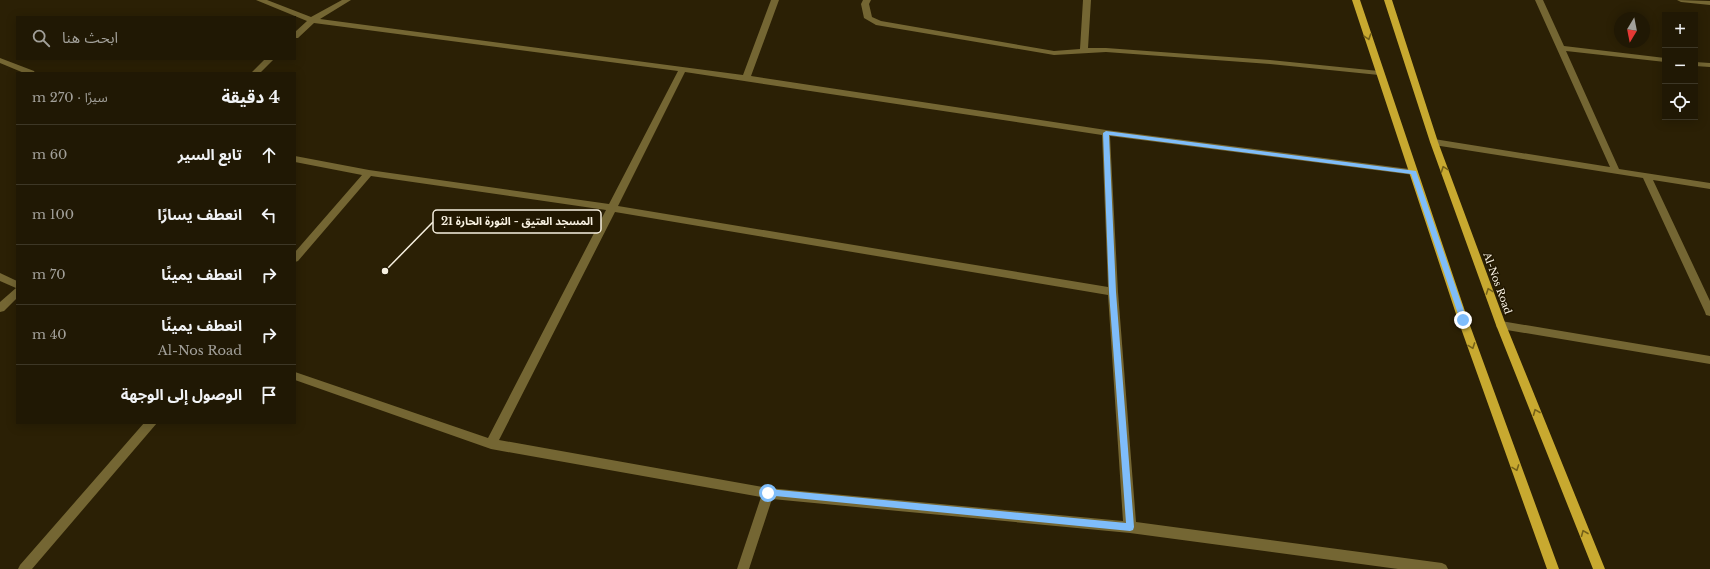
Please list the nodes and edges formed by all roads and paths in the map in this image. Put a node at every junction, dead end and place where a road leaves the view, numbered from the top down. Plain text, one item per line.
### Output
1 (260, 0) edge
2 (347, 0) edge
3 (775, 0) edge
4 (867, 0) edge
5 (1087, 0) edge
6 (1356, 0) edge
7 (1388, 0) edge
8 (1539, 0) edge
9 (1681, 0) edge
10 (1710, 3) edge
11 (312, 20) junction
12 (296, 35) edge
13 (1560, 48) junction
14 (1084, 50) junction
15 (0, 60) edge
16 (269, 60) edge
17 (1662, 60) edge
18 (1698, 64) edge
19 (1710, 65) edge
20 (683, 69) junction
21 (29, 72) edge
22 (256, 72) edge
23 (1380, 73) junction
24 (746, 78) junction
25 (1106, 133) junction
26 (1434, 142) junction
27 (296, 159) edge
28 (1414, 172) junction
29 (1616, 172) junction
30 (369, 173) junction
31 (1647, 177) junction
32 (1710, 186) edge
33 (612, 208) junction
34 (296, 257) edge
35 (0, 277) edge
36 (16, 285) edge
37 (1113, 292) junction
38 (16, 293) edge
39 (0, 308) edge
40 (1710, 312) edge
41 (1501, 325) junction
42 (1710, 360) edge
43 (296, 376) edge
44 (150, 424) edge
45 (491, 444) junction
46 (768, 493) junction
47 (1130, 527) junction
48 (24, 569) edge
49 (742, 569) edge
50 (1442, 569) edge
51 (1553, 569) edge
52 (1599, 569) edge

1 - 11 street
2 - 11 street
3 - 24 street
4 - 14 street
5 - 14 street
6 -> 23 main road
7 - 26 main road, Al-Nos Road
8 - 13 street
9 - 10 street
11 - 12 street
11 - 20 street
13 - 17 street
13 - 29 street
14 - 23 street
15 - 21 street
16 - 22 street
18 - 19 street
20 - 24 street
20 - 33 street
23 - 28 main road
24 - 25 street
25 - 28 street
25 - 37 street
26 - 29 street
41 -> 26 main road, Al-Nos Road
27 - 30 street
28 -> 51 main road
29 - 31 street
30 - 33 street
30 - 34 street
31 - 32 street
31 - 40 street
33 - 37 street
33 - 45 street
35 - 36 street
37 - 47 street
38 - 39 street
41 - 42 street
52 -> 41 main road, Al-Nos Road
43 - 45 street
44 - 48 street
45 - 46 street
46 - 47 street
46 - 49 street
47 - 50 street

